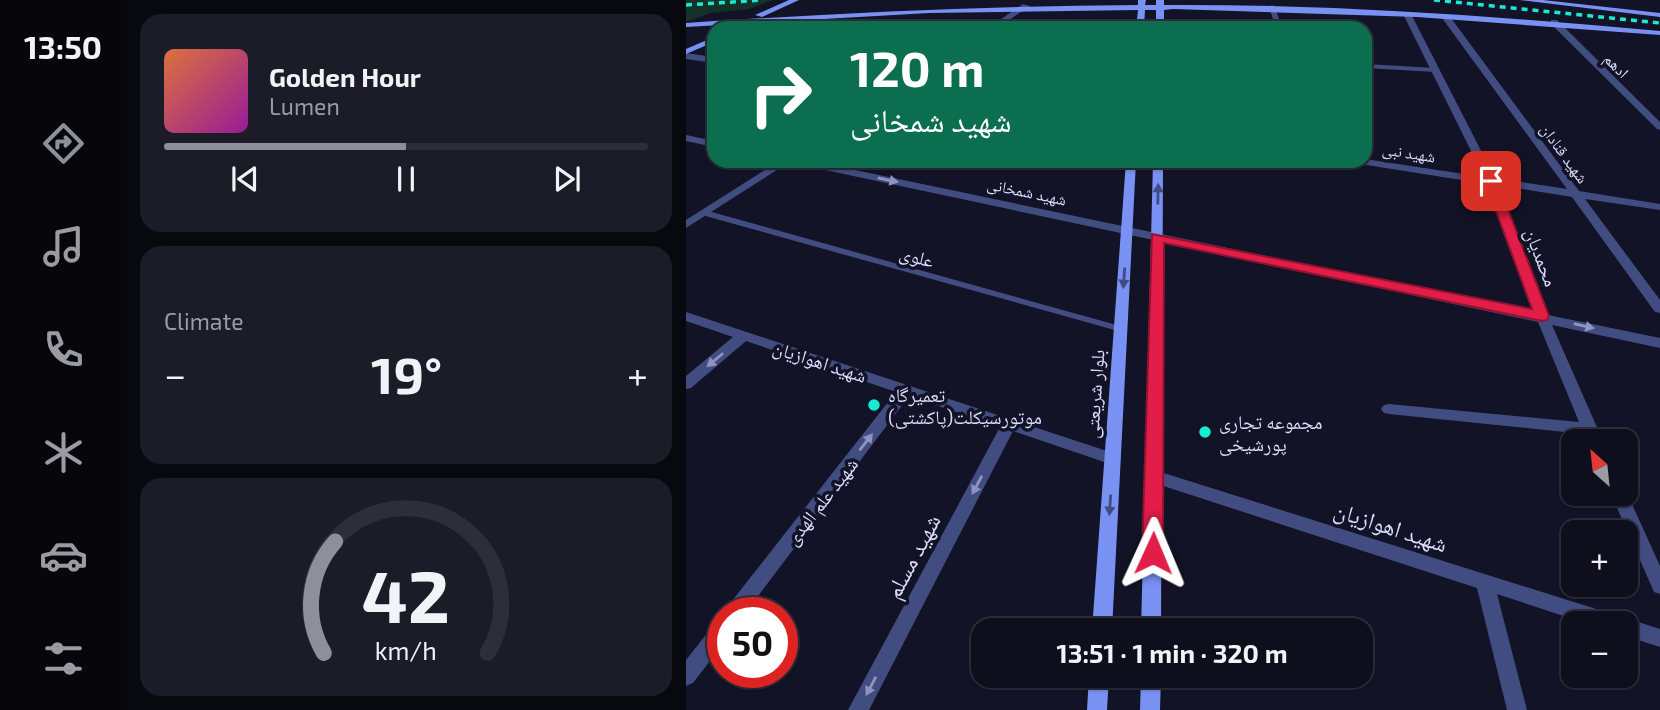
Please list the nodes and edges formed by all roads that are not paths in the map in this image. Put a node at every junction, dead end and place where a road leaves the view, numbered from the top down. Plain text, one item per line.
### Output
1 (794, 0) edge
2 (1523, 0) edge
3 (1587, 0) edge
4 (1621, 0) edge
5 (1141, 2) edge
6 (1160, 2) edge
7 (1026, 6) junction
8 (1272, 7) junction
9 (1620, 10) junction
10 (1660, 13) edge
11 (1406, 14) junction
12 (1445, 16) junction
13 (747, 20) junction
14 (735, 21) edge
15 (744, 21) edge
16 (1003, 21) edge
17 (1140, 21) edge
18 (1160, 21) edge
19 (1277, 21) edge
20 (1553, 22) junction
21 (707, 23) edge
22 (686, 25) edge
23 (707, 33) edge
24 (1660, 33) edge
25 (686, 41) edge
26 (707, 43) edge
27 (686, 54) edge
28 (707, 58) edge
29 (1372, 66) edge
30 (1436, 70) junction
31 (1660, 127) edge
32 (686, 138) edge
33 (707, 142) edge
34 (1372, 163) edge
35 (775, 168) edge
36 (830, 168) edge
37 (1131, 168) edge
38 (1158, 168) edge
39 (1491, 181) junction
40 (1575, 194) junction
41 (1660, 207) edge
42 (705, 213) junction
43 (686, 225) edge
44 (1127, 230) junction
45 (1157, 237) junction
46 (1660, 309) edge
47 (686, 316) edge
48 (1542, 316) junction
49 (1121, 329) junction
50 (744, 335) junction
51 (1660, 343) edge
52 (686, 384) edge
53 (906, 390) junction
54 (1390, 410) dead end
55 (1009, 424) junction
56 (1589, 429) edge
57 (1561, 431) edge
58 (1113, 459) junction
59 (1154, 476) junction
60 (1624, 506) edge
61 (1485, 582) junction
62 (1660, 586) edge
63 (747, 597) edge
64 (1575, 611) edge
65 (1103, 618) edge
66 (1151, 618) edge
67 (1638, 631) edge
68 (1660, 638) edge
69 (707, 649) edge
70 (686, 676) edge
71 (1098, 688) edge
72 (1151, 688) edge
73 (858, 710) edge
74 (1097, 710) edge
75 (1150, 710) edge
76 (1517, 710) edge

1 - 13 main road
2 - 9 main road
3 - 9 main road
4 - 10 main road
5 - 6 main road
5 - 7 main road
5 - 17 main road
6 - 8 main road
6 - 18 main road
7 - 13 main road
7 - 16 street
8 - 11 main road
8 - 19 lane
9 - 10 main road
11 - 12 main road
11 - 30 street, محمدیان
12 - 20 main road
12 - 40 street, شهید قنادان
13 - 14 main road
13 - 15 main road
20 - 24 main road
20 - 31 street, ادهم
21 - 22 main road
23 - 25 main road
26 - 27 main road
27 - 28 street
29 - 30 lane
30 - 39 street, محمدیان
32 - 33 street
34 - 39 street, شهید نبی
35 - 42 street
36 -> 44 street, شهید شمخانی
37 - 44 main road, بلوار شریعتی
45 -> 38 main road
39 - 40 street, شهید نبی
39 - 48 street, محمدیان
40 - 41 street, شهید نبی
40 - 46 street, شهید قنادان
42 - 43 street
42 - 49 lane, علوی
44 - 45 street, شهید شمخانی
44 -> 49 main road, بلوار شریعتی
45 - 48 street
45 - 59 main road
47 - 50 street, شهید اهوازیان
48 -> 51 street
48 - 56 street, محمدیان
49 - 58 main road, بلوار شریعتی
50 -> 52 street
50 - 53 street, شهید اهوازیان
53 - 55 street, شهید اهوازیان
63 -> 53 street, شهید علم الهدی
54 - 57 street
55 - 58 street, شهید اهوازیان
55 -> 73 street, شهید مسلم
58 -> 65 main road, بلوار شریعتی
59 - 61 street, شهید اهوازیان
59 - 66 main road
60 - 62 street
61 - 64 street, شهید اهوازیان
61 - 76 street
67 - 68 street
69 - 70 street
71 - 74 main road
72 - 75 main road

